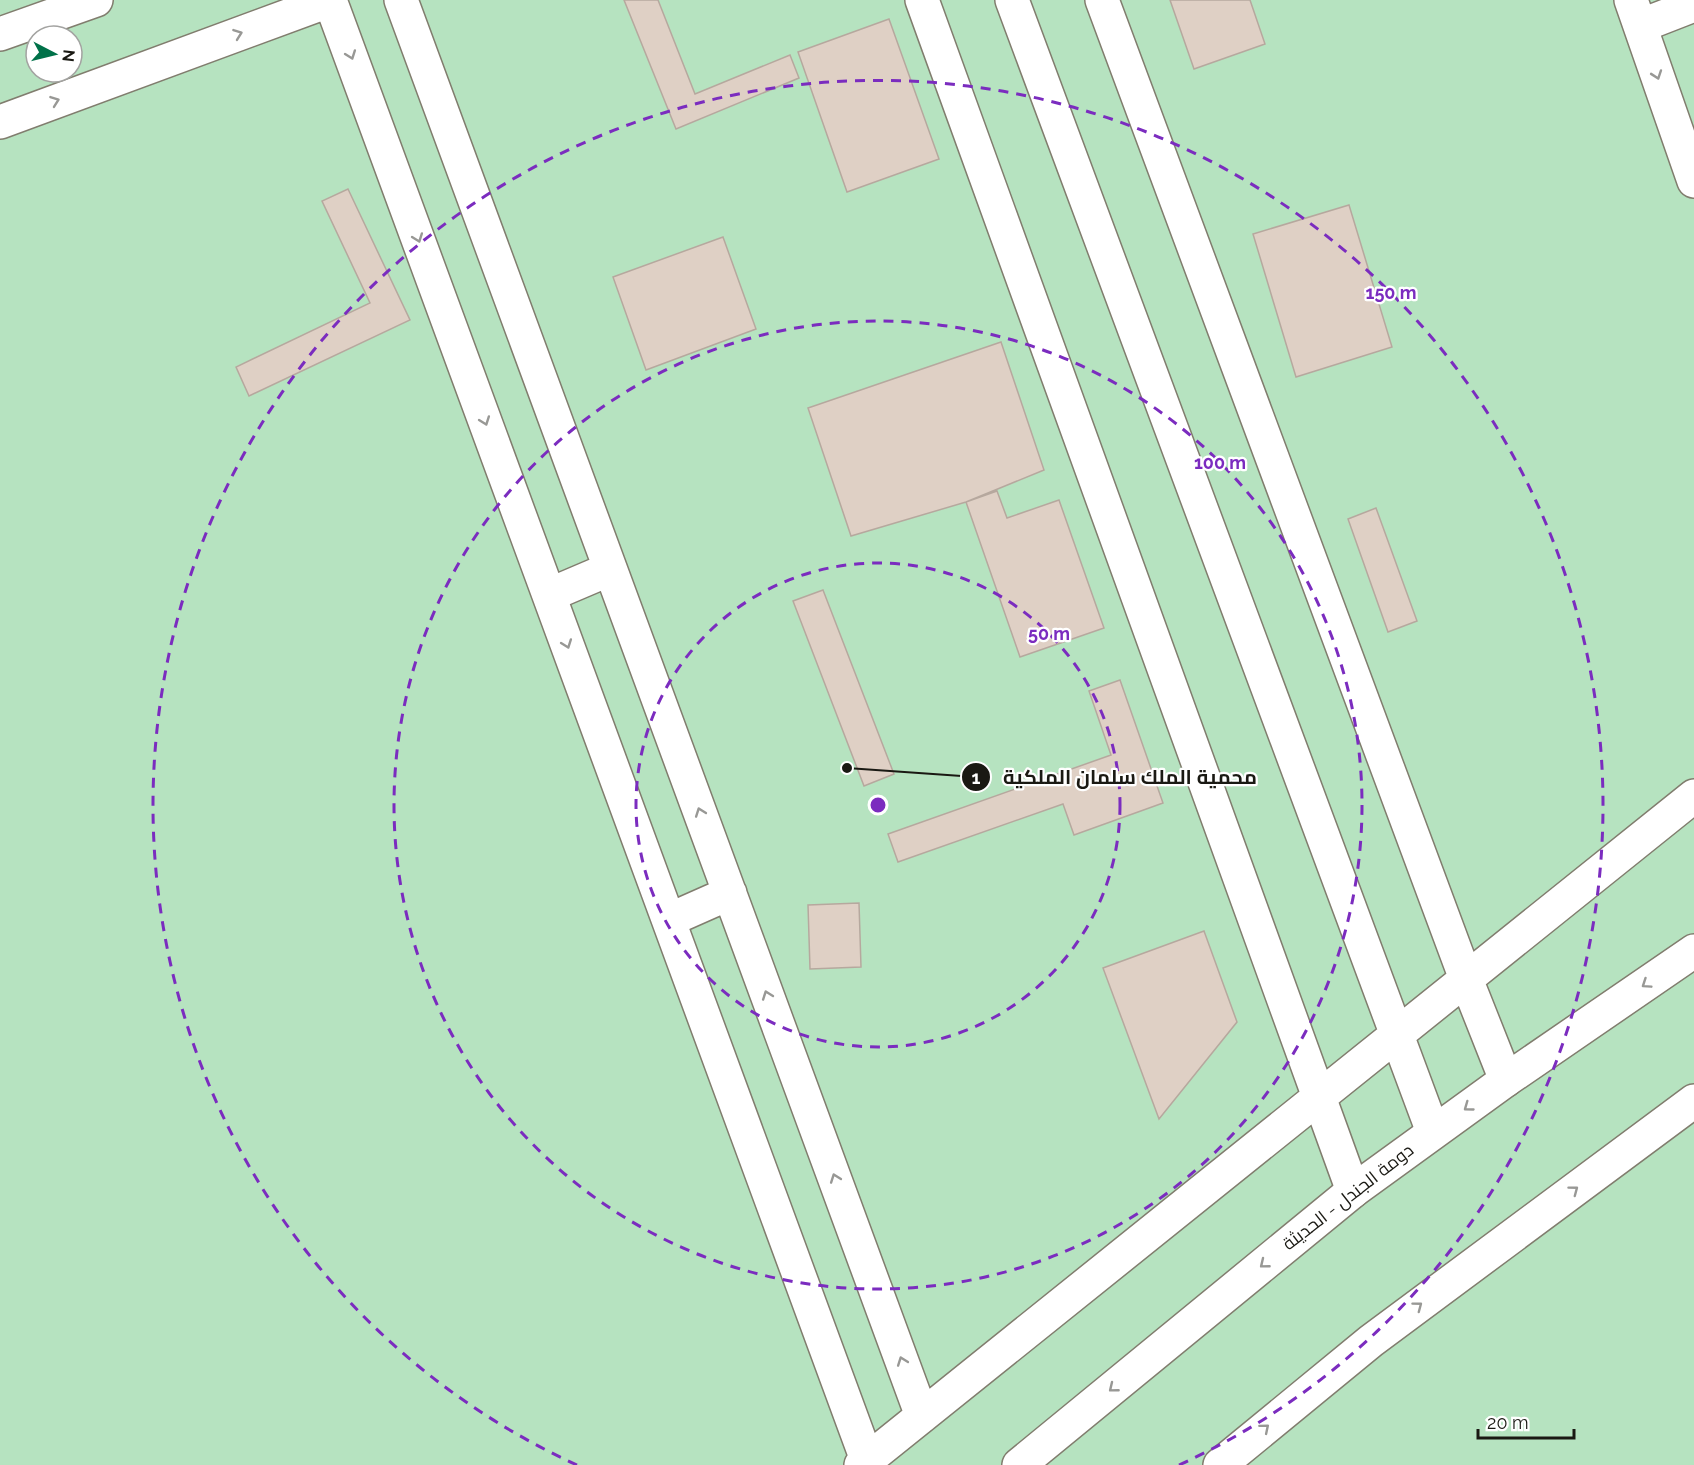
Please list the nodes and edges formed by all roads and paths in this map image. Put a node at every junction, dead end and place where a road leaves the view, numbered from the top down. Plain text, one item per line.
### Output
1 (96, 0) edge
2 (331, 0) edge
3 (401, 0) edge
4 (922, 0) edge
5 (1012, 0) edge
6 (1102, 0) edge
7 (1694, 5) edge
8 (1636, 13) edge
9 (0, 34) edge
10 (0, 122) edge
11 (1694, 181) edge
12 (610, 569) junction
13 (549, 594) junction
14 (1694, 796) edge
15 (730, 893) junction
16 (669, 920) junction
17 (1694, 951) edge
18 (1466, 979) junction
19 (1397, 1035) junction
20 (1506, 1080) junction
21 (1319, 1097) junction
22 (1694, 1101) edge
23 (1433, 1132) junction
24 (1353, 1191) junction
25 (922, 1416) junction
26 (864, 1462) edge
27 (1019, 1465) edge
28 (1220, 1465) edge

1 - 9 main road
10 -> 2 main road
2 -> 13 main road
3 - 12 main road
4 - 21 main road
5 - 19 main road
6 - 18 main road
7 - 8 main road
8 -> 11 main road
12 - 13 main road
15 -> 12 main road
13 -> 16 main road
14 - 18 main road
15 - 16 main road
25 -> 15 main road
16 - 26 main road
17 -> 20 main road, دومة الجندل - الحديثة
18 - 19 main road
18 - 20 main road
19 - 21 main road
19 - 23 main road
20 -> 23 main road, دومة الجندل - الحديثة
21 - 24 main road
21 - 25 main road
28 -> 22 main road
23 - 24 main road, دومة الجندل - الحديثة
24 -> 27 main road, دومة الجندل - الحديثة
25 - 26 main road

